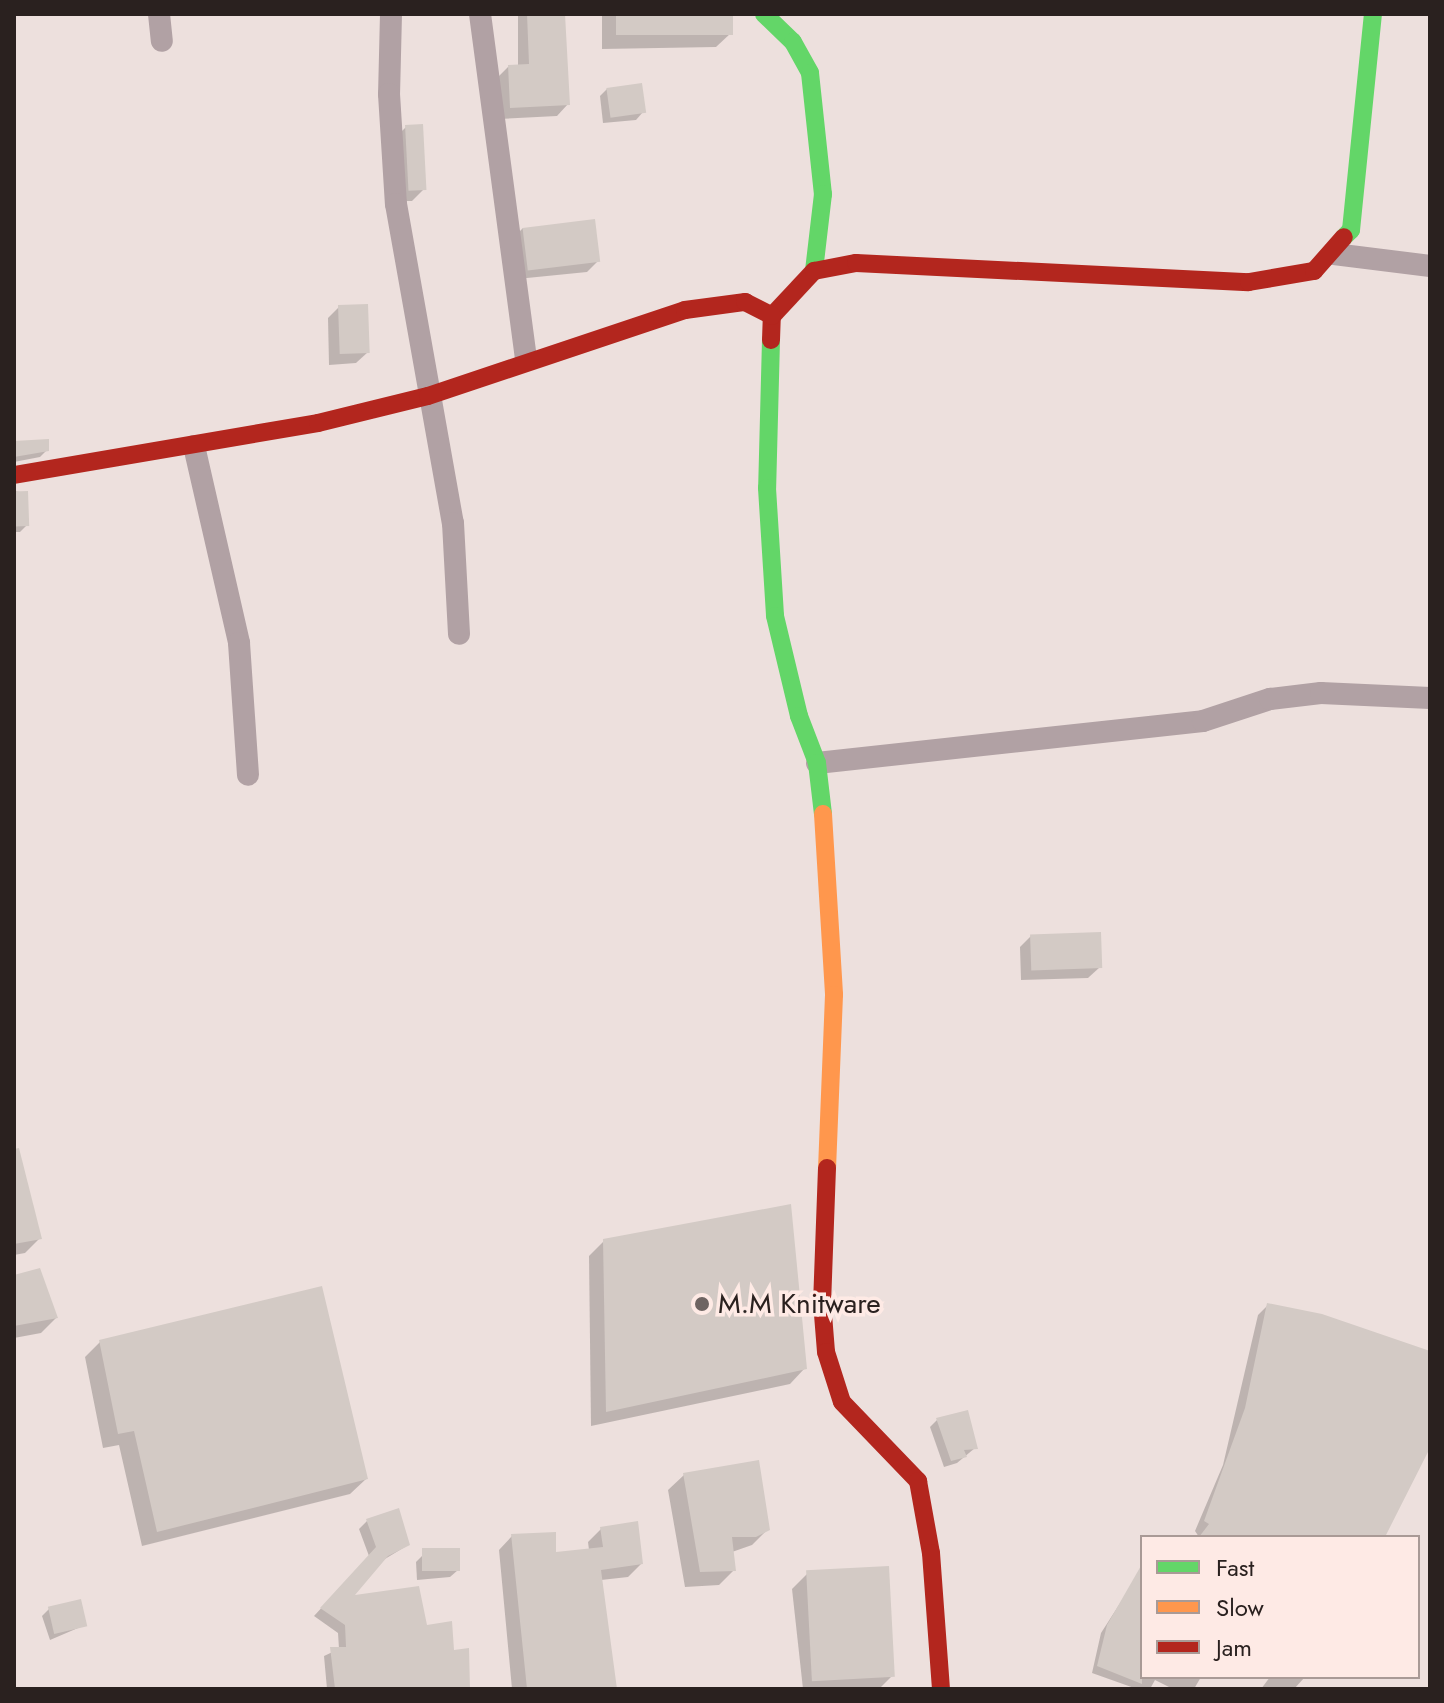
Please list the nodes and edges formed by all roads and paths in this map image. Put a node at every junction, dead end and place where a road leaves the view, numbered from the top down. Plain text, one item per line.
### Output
1 (159, 14) edge
2 (391, 14) edge
3 (480, 14) edge
4 (764, 14) edge
5 (1373, 14) edge
6 (162, 41) dead end
7 (1334, 254) junction
8 (1430, 266) edge
9 (814, 271) junction
10 (772, 316) junction
11 (526, 360) junction
12 (428, 396) junction
13 (194, 446) junction
14 (14, 475) edge
15 (459, 634) dead end
16 (1430, 698) edge
17 (817, 763) junction
18 (248, 775) dead end
19 (941, 1689) edge

1 - 6 street
2 - 12 street
3 - 11 street
4 - 9 street
5 - 7 street
7 - 8 street
7 - 9 street
9 - 10 street
10 - 11 street
10 - 17 street
11 - 12 street
12 - 13 street
12 - 15 street
13 - 14 street
13 - 18 street
16 - 17 street
17 - 19 street

